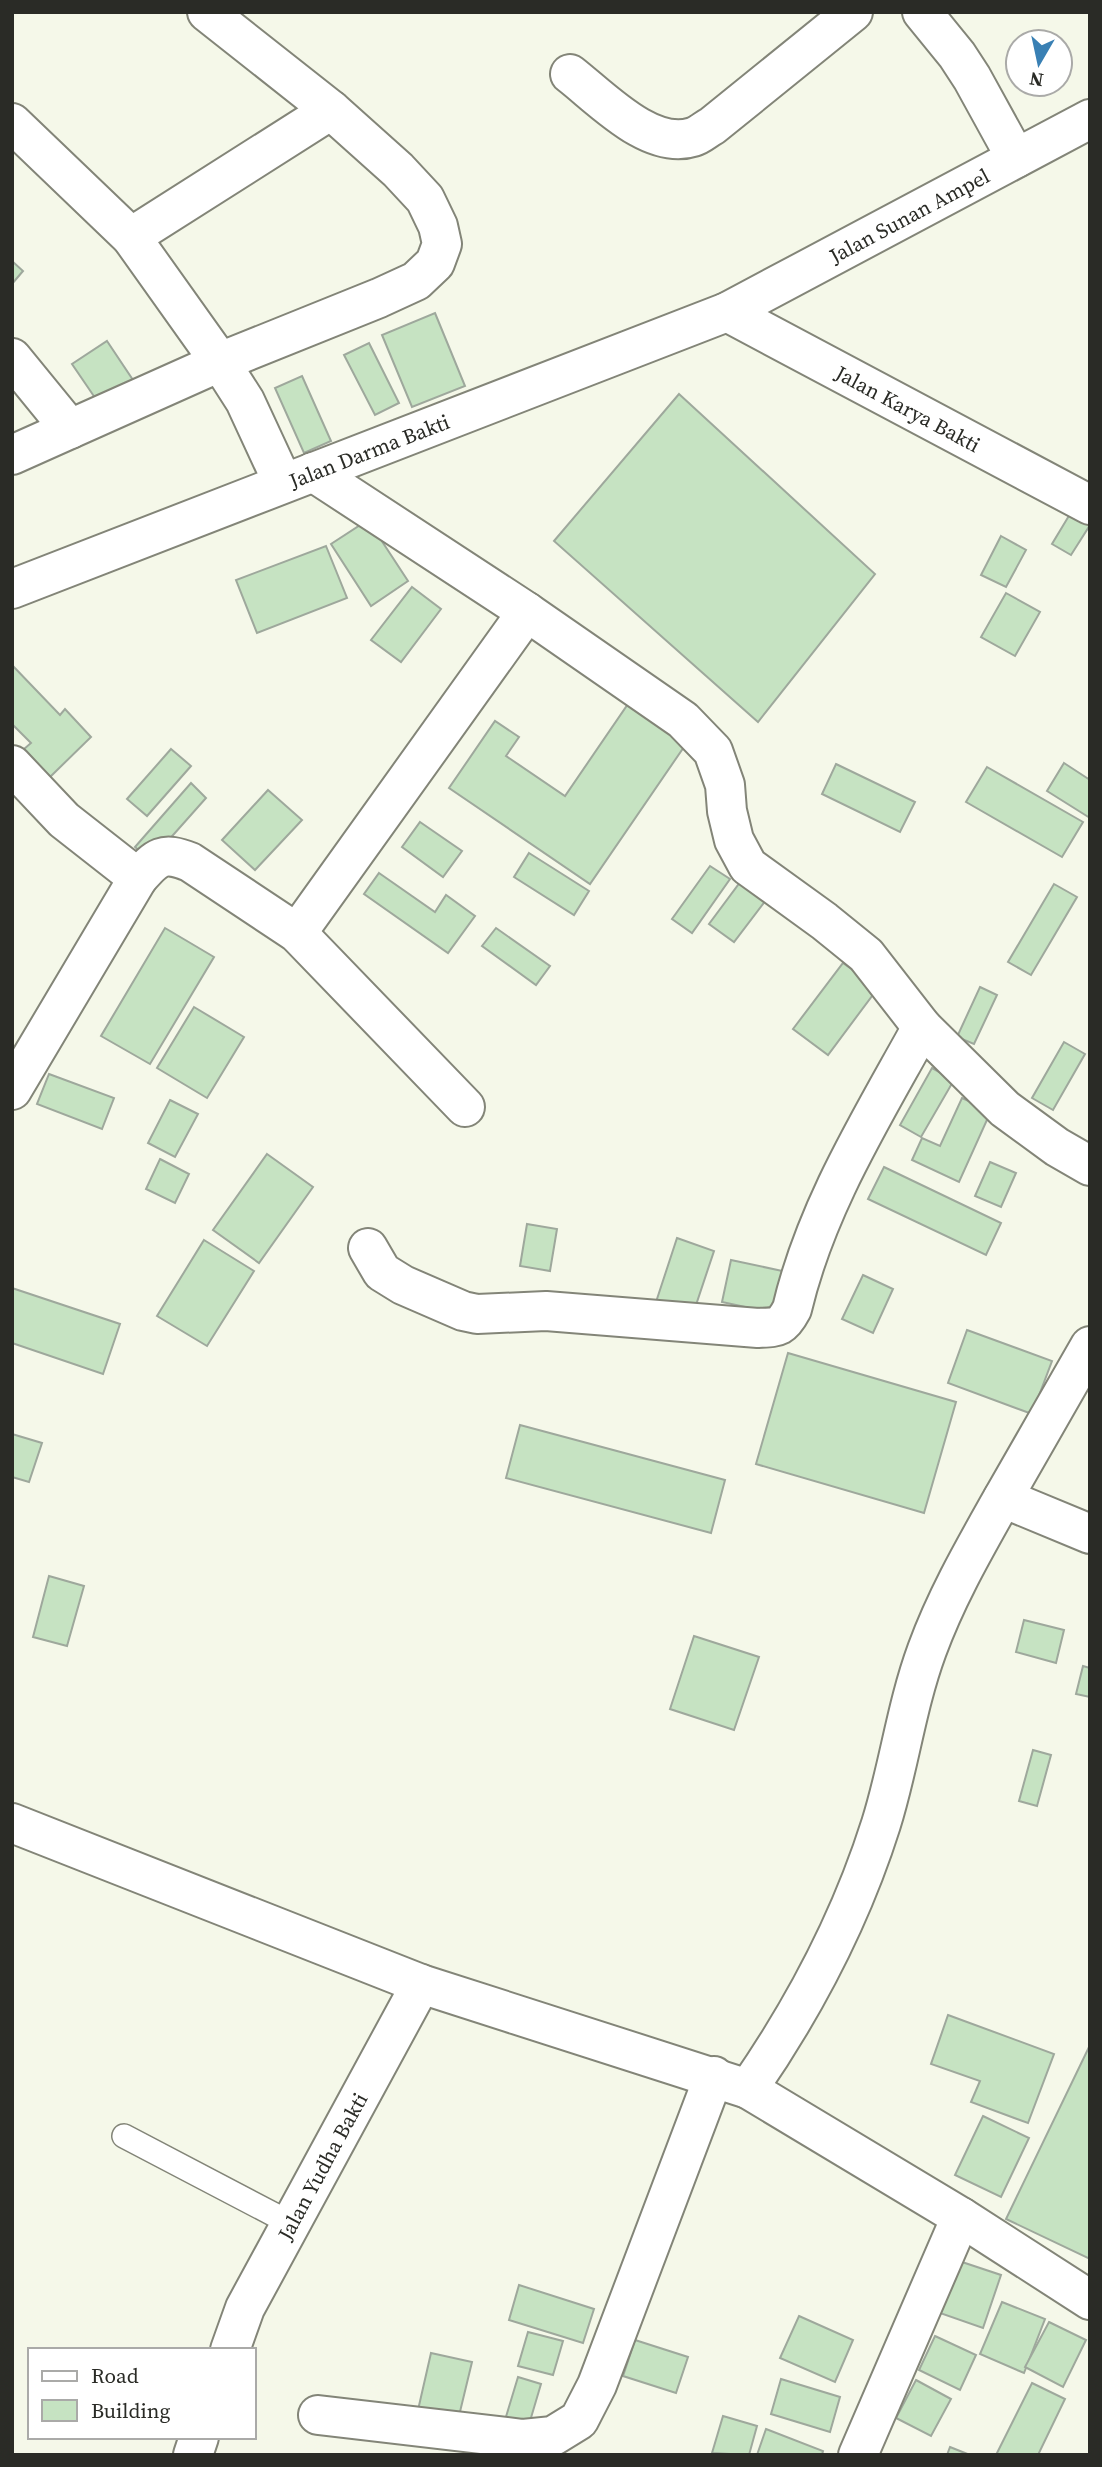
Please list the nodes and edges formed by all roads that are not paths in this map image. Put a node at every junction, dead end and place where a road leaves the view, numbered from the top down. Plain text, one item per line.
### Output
1 (853, 12) edge
2 (922, 12) edge
3 (214, 14) edge
4 (570, 74) dead end
5 (331, 110) junction
6 (1090, 119) edge
7 (12, 123) edge
8 (1016, 158) junction
9 (131, 237) junction
10 (727, 312) junction
11 (12, 358) edge
12 (220, 362) junction
13 (70, 429) junction
14 (12, 455) edge
15 (298, 477) junction
16 (1090, 505) edge
17 (12, 589) edge
18 (527, 612) junction
19 (12, 765) edge
20 (138, 878) junction
21 (297, 933) junction
22 (922, 1027) junction
23 (12, 1090) edge
24 (465, 1107) dead end
25 (1090, 1166) edge
26 (368, 1248) dead end
27 (1090, 1346) edge
28 (1003, 1498) junction
29 (1090, 1534) edge
30 (12, 1823) edge
31 (421, 1984) junction
32 (731, 2082) junction
33 (124, 2136) dead end
34 (961, 2217) junction
35 (290, 2223) junction
36 (1090, 2300) edge
37 (231, 2348) edge
38 (318, 2415) dead end
39 (858, 2455) edge

1 - 4 street
2 - 8 street
3 - 5 street
5 - 9 street
5 - 12 street
6 - 8 street, Jalan Sunan Ampel
7 - 9 street
8 - 10 street, Jalan Sunan Ampel
9 - 12 street
10 - 15 street, Jalan Darma Bakti
10 - 16 street, Jalan Karya Bakti
11 - 13 street
12 - 13 street
12 - 15 street
13 - 14 street
15 - 17 street, Jalan Darma Bakti
15 - 18 street
18 - 21 street
18 - 22 street
19 - 20 street
20 - 21 street
20 - 23 street
21 - 24 street
22 - 25 street
22 - 26 street
27 - 28 street
28 - 29 street
28 - 32 street
30 - 31 street
31 - 32 street
31 - 35 street, Jalan Yudha Bakti
32 - 34 street
32 - 38 street
33 - 35 lane
34 - 36 street
34 - 39 street
35 - 37 street, Jalan Yudha Bakti

